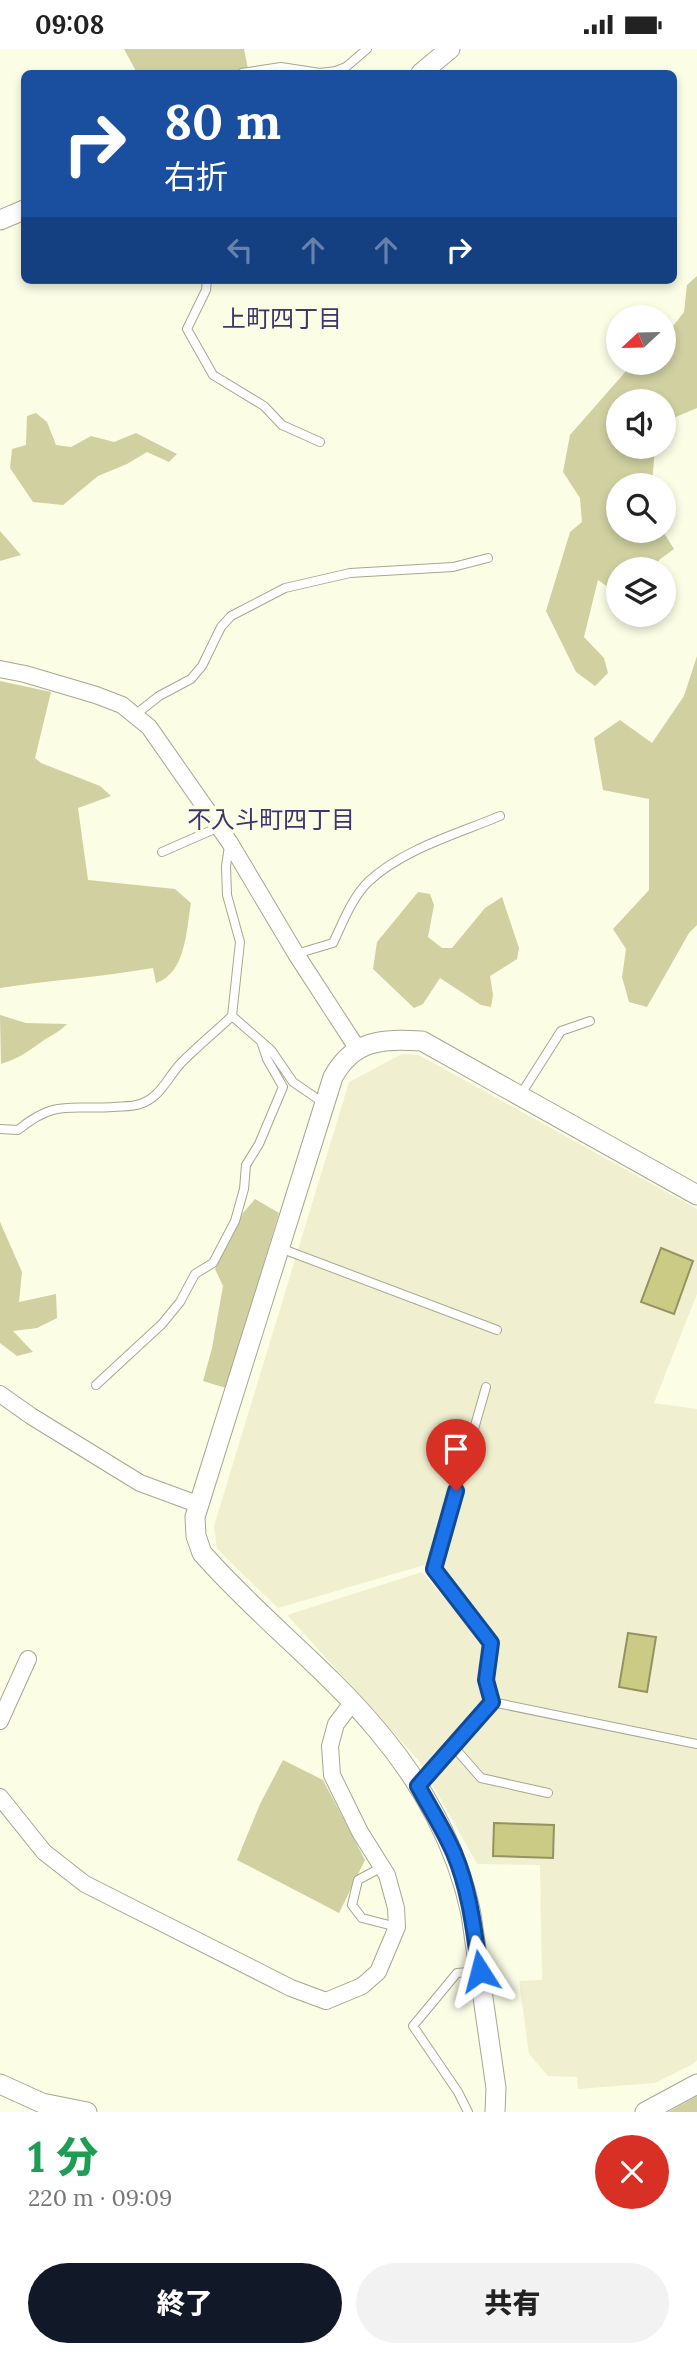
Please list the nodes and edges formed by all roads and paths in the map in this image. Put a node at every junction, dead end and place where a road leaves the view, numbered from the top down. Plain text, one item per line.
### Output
1 (367, 49) edge
2 (450, 49) edge
3 (262, 70) edge
4 (300, 70) edge
5 (338, 70) edge
6 (425, 70) edge
7 (21, 211) edge
8 (0, 220) edge
9 (206, 284) edge
10 (320, 442) dead end
11 (488, 558) dead end
12 (0, 669) edge
13 (135, 715) junction
14 (500, 816) dead end
15 (219, 827) junction
16 (230, 843) junction
17 (162, 852) dead end
18 (296, 954) junction
19 (232, 1016) junction
20 (590, 1021) dead end
21 (261, 1041) junction
22 (357, 1048) junction
23 (519, 1097) junction
24 (325, 1104) junction
25 (0, 1129) edge
26 (697, 1195) edge
27 (279, 1247) junction
28 (497, 1330) dead end
29 (96, 1385) dead end
30 (486, 1387) dead end
31 (0, 1394) edge
32 (200, 1505) junction
33 (28, 1659) dead end
34 (492, 1702) junction
35 (352, 1703) junction
36 (0, 1721) edge
37 (697, 1744) edge
38 (453, 1747) junction
39 (418, 1786) junction
40 (548, 1793) dead end
41 (0, 1797) edge
42 (383, 1867) junction
43 (397, 1927) junction
44 (480, 1971) junction
45 (0, 2084) edge
46 (697, 2084) edge
47 (44, 2108) edge
48 (88, 2112) edge
49 (468, 2112) edge
50 (495, 2112) edge
51 (645, 2112) edge

1 - 5 lane
2 - 6 street
3 - 4 lane
7 - 8 street
9 - 10 lane
11 - 13 lane
12 - 13 street
13 - 15 street
14 - 18 lane
15 - 16 street
15 - 17 lane
16 - 18 street
16 - 19 lane
18 - 22 street
19 - 21 lane
19 - 25 lane
20 - 23 lane
21 - 24 lane
21 - 29 lane
22 - 23 street
22 - 24 street
23 - 26 street
24 - 27 street
27 - 28 lane
27 - 32 street
30 - 34 lane
31 - 32 street
32 - 35 street
33 - 36 street
34 - 37 lane
34 - 38 lane
35 - 39 street
35 - 42 street
38 - 39 lane
38 - 40 lane
39 - 44 street
41 - 43 street
42 - 43 street
42 - 43 lane
44 - 49 lane
44 - 50 street
45 - 47 street
46 - 51 street
47 - 48 street

